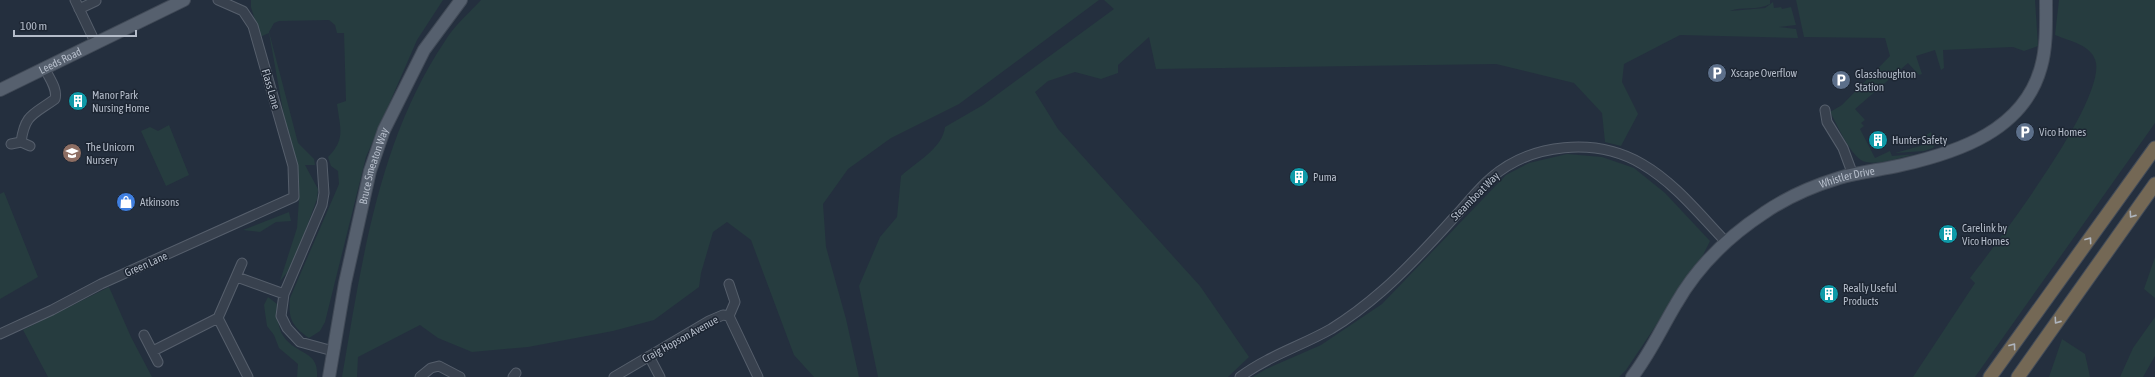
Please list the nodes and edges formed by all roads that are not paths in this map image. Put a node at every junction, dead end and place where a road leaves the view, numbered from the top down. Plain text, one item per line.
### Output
1 (75, 0) edge
2 (184, 0) edge
3 (218, 0) edge
4 (96, 1) edge
5 (457, 4) edge
6 (2046, 4) edge
7 (79, 9) junction
8 (96, 44) junction
9 (45, 69) junction
10 (0, 90) edge
11 (1825, 110) dead end
12 (20, 142) junction
13 (11, 144) dead end
14 (30, 146) dead end
15 (2155, 148) edge
16 (322, 163) dead end
17 (1853, 175) junction
18 (2155, 184) edge
19 (294, 197) joint
20 (1726, 242) junction
21 (242, 263) dead end
22 (237, 277) junction
23 (729, 284) dead end
24 (284, 294) junction
25 (729, 316) junction
26 (218, 318) junction
27 (0, 334) edge
28 (144, 335) dead end
29 (153, 351) junction
30 (333, 351) junction
31 (649, 356) junction
32 (158, 362) dead end
33 (756, 376) edge
34 (248, 377) edge
35 (329, 377) edge
36 (420, 377) edge
37 (460, 377) edge
38 (614, 377) edge
39 (660, 377) edge
40 (1240, 377) edge
41 (1632, 377) edge
42 (1990, 377) edge
43 (2018, 377) edge

1 - 7 street
2 - 8 main road, Leeds Road
3 - 19 street, Flass Lane
4 - 7 street
5 - 30 main road, Bruce Smeaton Way
6 - 17 main road, Whistler Drive
7 - 8 street
8 - 9 main road, Leeds Road
9 - 10 main road, Leeds Road
9 - 12 street
11 - 17 street
12 - 13 street
12 - 14 street
42 -> 15 highway
16 - 24 street
17 - 20 main road, Whistler Drive
18 -> 43 highway
19 - 27 street, Green Lane
20 - 40 street, Steamboat Way
20 - 41 main road, Whistler Drive
21 - 22 street
22 - 24 street
22 - 26 street
23 - 25 street
24 - 30 street
25 - 31 street, Craig Hopson Avenue
25 - 33 street, Craig Hopson Avenue
26 - 29 street
26 - 34 street
28 - 29 street
29 - 32 street
30 - 35 main road, Bruce Smeaton Way
31 - 38 street, Craig Hopson Avenue
31 - 39 street
36 - 37 street

